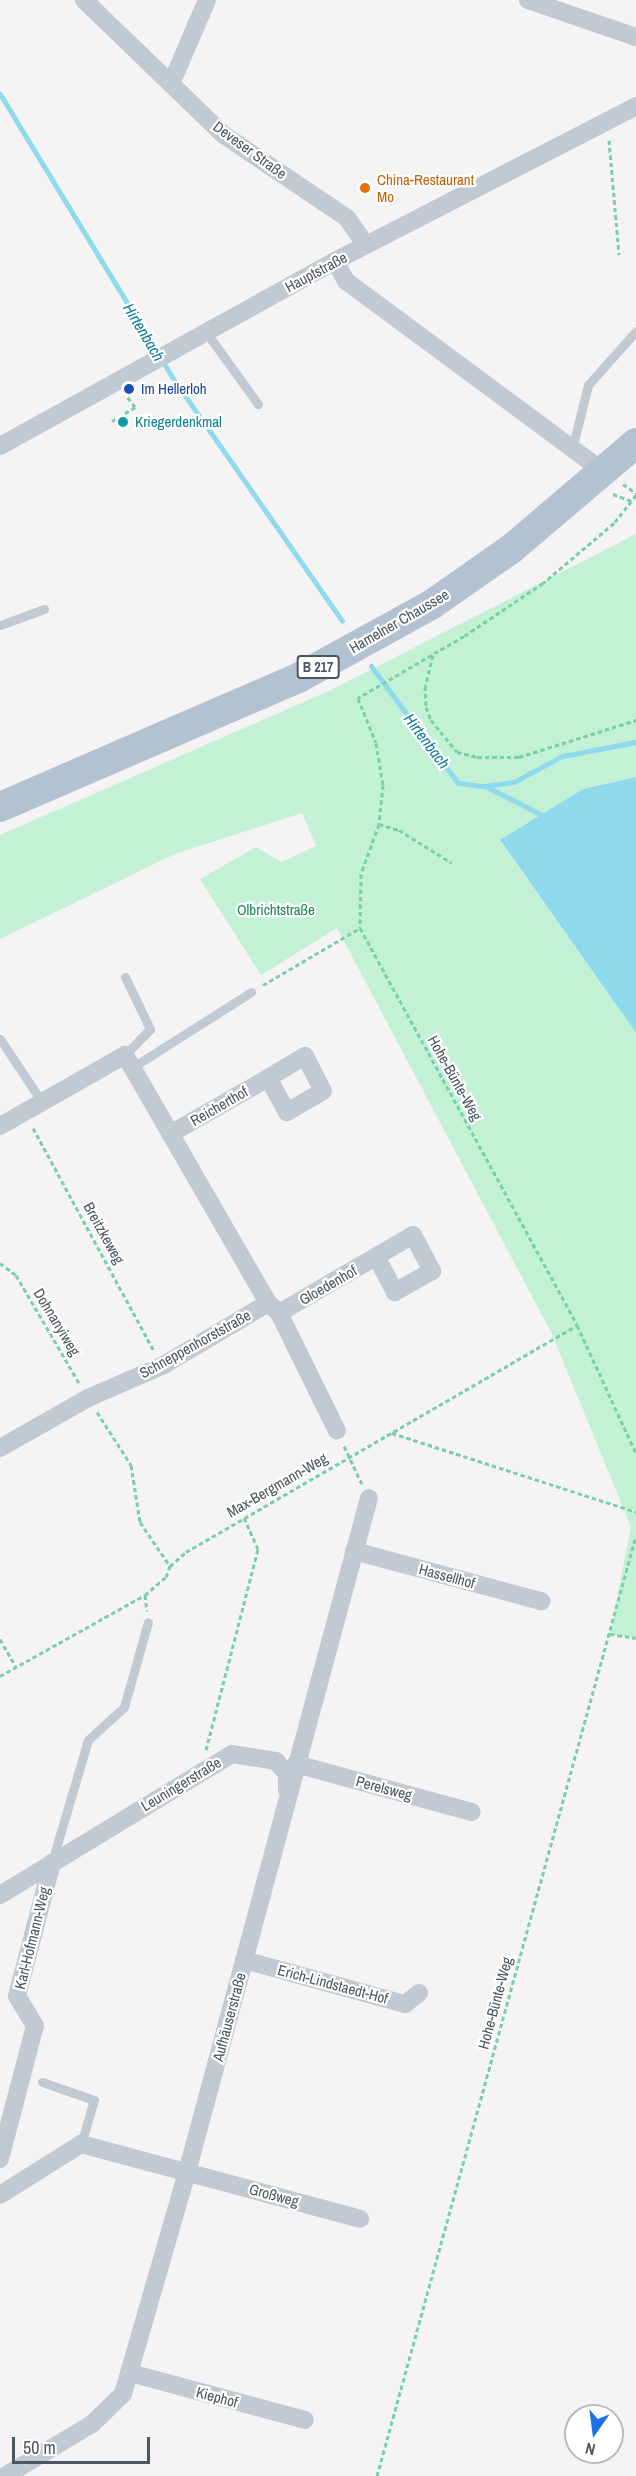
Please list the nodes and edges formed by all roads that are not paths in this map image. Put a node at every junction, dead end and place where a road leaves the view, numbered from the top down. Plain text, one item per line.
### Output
1 (84, 0) edge
2 (207, 0) edge
3 (528, 0) edge
4 (636, 38) edge
5 (171, 84) junction
6 (636, 106) edge
7 (366, 245) junction
8 (335, 261) junction
9 (636, 331) edge
10 (206, 332) junction
11 (258, 404) dead end
12 (636, 442) edge
13 (573, 445) junction
14 (0, 446) edge
15 (604, 472) junction
16 (44, 609) dead end
17 (0, 625) edge
18 (0, 807) edge
19 (125, 977) dead end
20 (252, 992) road end
21 (0, 1038) edge
22 (129, 1061) junction
23 (268, 1078) dead end
24 (42, 1102) junction
25 (0, 1126) edge
26 (170, 1134) junction
27 (376, 1257) dead end
28 (274, 1308) junction
29 (337, 1431) road end
30 (0, 1448) edge
31 (369, 1498) road end
32 (354, 1551) junction
33 (541, 1601) dead end
34 (148, 1622) dead end
35 (296, 1764) junction
36 (287, 1804) junction
37 (472, 1812) dead end
38 (52, 1863) junction
39 (0, 1895) edge
40 (244, 1960) junction
41 (419, 1993) dead end
42 (42, 2082) dead end
43 (81, 2144) junction
44 (2, 2153) edge
45 (187, 2172) junction
46 (0, 2194) edge
47 (360, 2219) dead end
48 (130, 2373) junction
49 (305, 2420) dead end
50 (4, 2476) edge

1 - 5 street, Deveser Straße
2 - 5 street
3 - 4 street
5 - 7 street, Deveser Straße
6 - 7 street, Hauptstraße
7 - 8 street, Hauptstraße
8 - 10 street, Hauptstraße
8 - 13 street
9 - 13 lane
10 - 11 lane
10 - 14 street, Hauptstraße
12 - 15 main road, Hamelner Chaussee / B 217
13 - 15 street
15 - 18 main road, Hamelner Chaussee / B 217
16 - 17 lane
19 - 22 lane
20 - 22 lane
21 - 24 lane
22 - 24 street
22 - 26 street
23 - 26 street, Reicherthof
24 - 25 street
26 - 28 street
27 - 28 street, Gloedenhof
28 - 29 street
28 - 30 street, Schneppenhorststraße
31 - 32 street, Aufhäuserstraße
32 - 33 street, Hassellhof
32 - 35 street, Aufhäuserstraße
34 - 38 lane
35 - 36 street, Aufhäuserstraße
35 - 37 street, Perelsweg
36 - 38 street, Leuningerstraße
36 - 40 street, Aufhäuserstraße
38 - 39 street, Leuningerstraße
38 - 44 street, Karl-Hofmann-Weg
40 - 41 street, Erich-Lindstaedt-Hof
40 - 45 street, Aufhäuserstraße
42 - 43 lane
43 - 45 street, Großweg
43 - 46 street
45 - 47 street, Großweg
45 - 48 street, Aufhäuserstraße
48 - 49 street, Kiephof
48 - 50 street, Aufhäuserstraße

